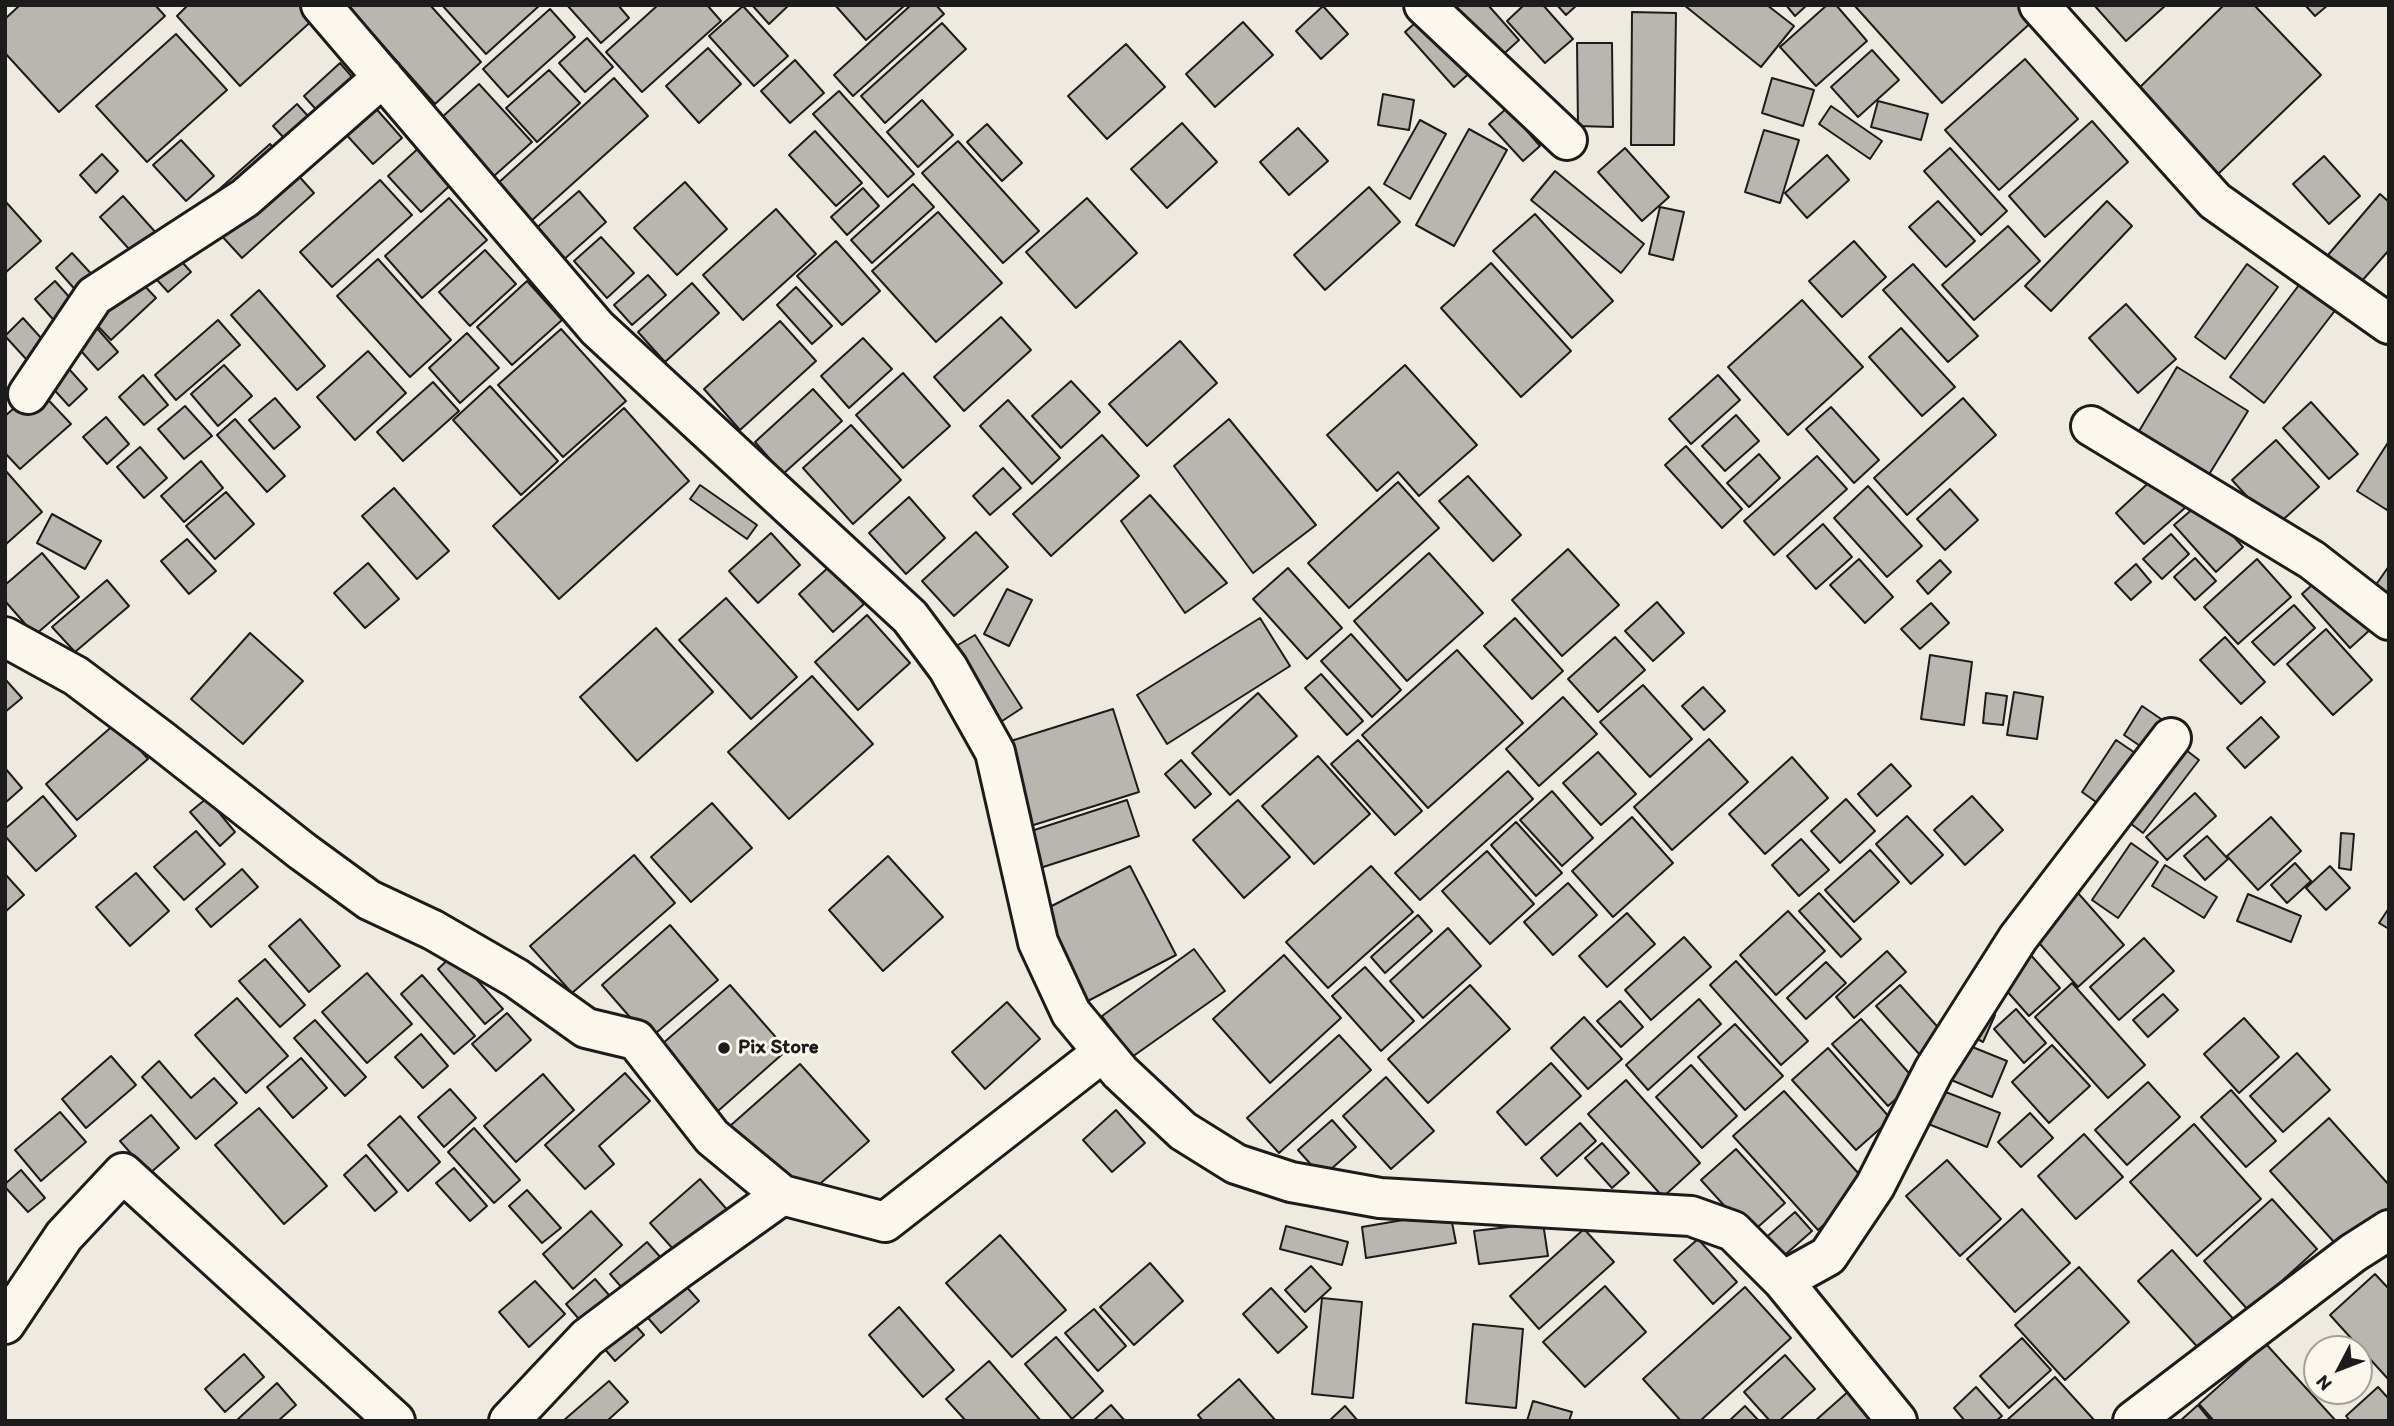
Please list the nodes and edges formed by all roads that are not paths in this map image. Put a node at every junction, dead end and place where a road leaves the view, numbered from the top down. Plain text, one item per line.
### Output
1 (321, 5) edge
2 (1424, 5) edge
3 (2039, 5) edge
4 (383, 77) junction
5 (1567, 140) dead end
6 (2389, 324) edge
7 (28, 394) dead end
8 (2091, 426) dead end
9 (2389, 620) edge
10 (5, 637) edge
11 (2171, 738) dead end
12 (1103, 1052) junction
13 (782, 1195) junction
14 (2389, 1230) edge
15 (1783, 1281) junction
16 (5, 1324) edge
17 (395, 1421) edge
18 (509, 1421) edge
19 (1897, 1421) edge
20 (2133, 1421) edge

1 - 4 street
2 - 5 street
3 - 6 street
4 - 7 street
4 - 12 street
8 - 9 street
10 - 13 street
11 - 15 street
12 - 13 street
12 - 15 street
13 - 18 street
14 - 20 street
15 - 19 street
16 - 17 street

